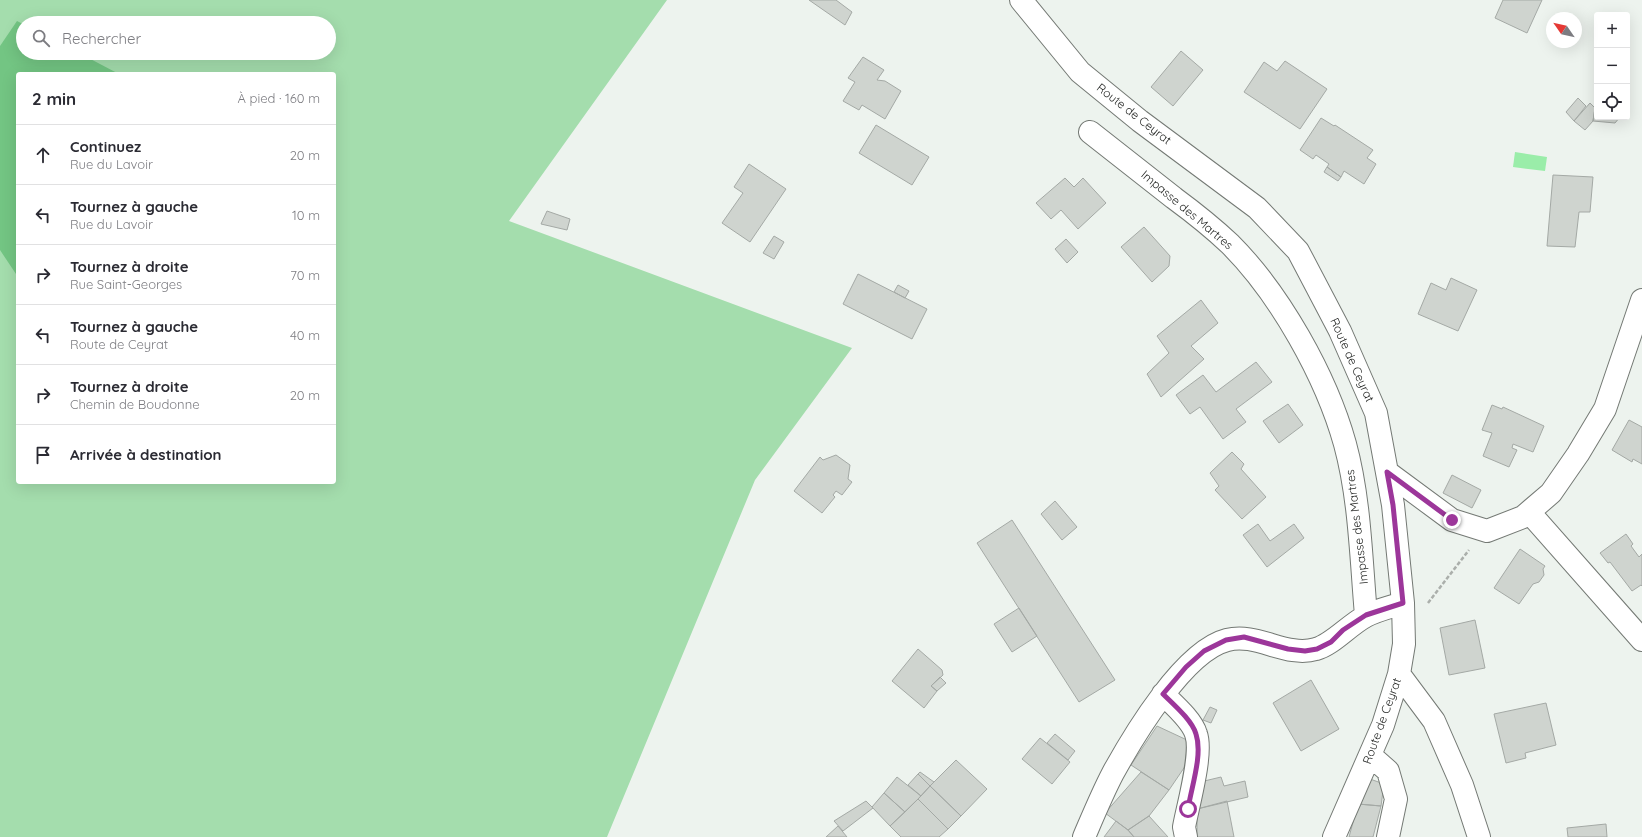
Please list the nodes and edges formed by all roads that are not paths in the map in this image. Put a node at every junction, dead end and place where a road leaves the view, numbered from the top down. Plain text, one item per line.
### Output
1 (1021, 0) edge
2 (1090, 132) dead end
3 (1642, 300) edge
4 (1387, 472) junction
5 (1529, 512) junction
6 (1403, 603) junction
7 (1366, 615) junction
8 (1642, 640) edge
9 (1399, 674) junction
10 (1163, 694) junction
11 (1371, 756) junction
12 (1084, 837) edge
13 (1186, 837) edge
14 (1334, 837) edge
15 (1388, 837) edge
16 (1479, 837) edge

1 - 4 street, Route de Ceyrat
2 - 7 street, Impasse des Martres
3 - 5 street
4 - 5 street
4 - 6 street, Route de Ceyrat
5 - 8 street
6 - 7 street
6 - 9 street, Route de Ceyrat
7 - 10 street
9 - 11 street, Route de Ceyrat
9 - 16 street
10 - 12 street
10 - 13 street
11 - 14 street, Route de Ceyrat
11 - 15 street

